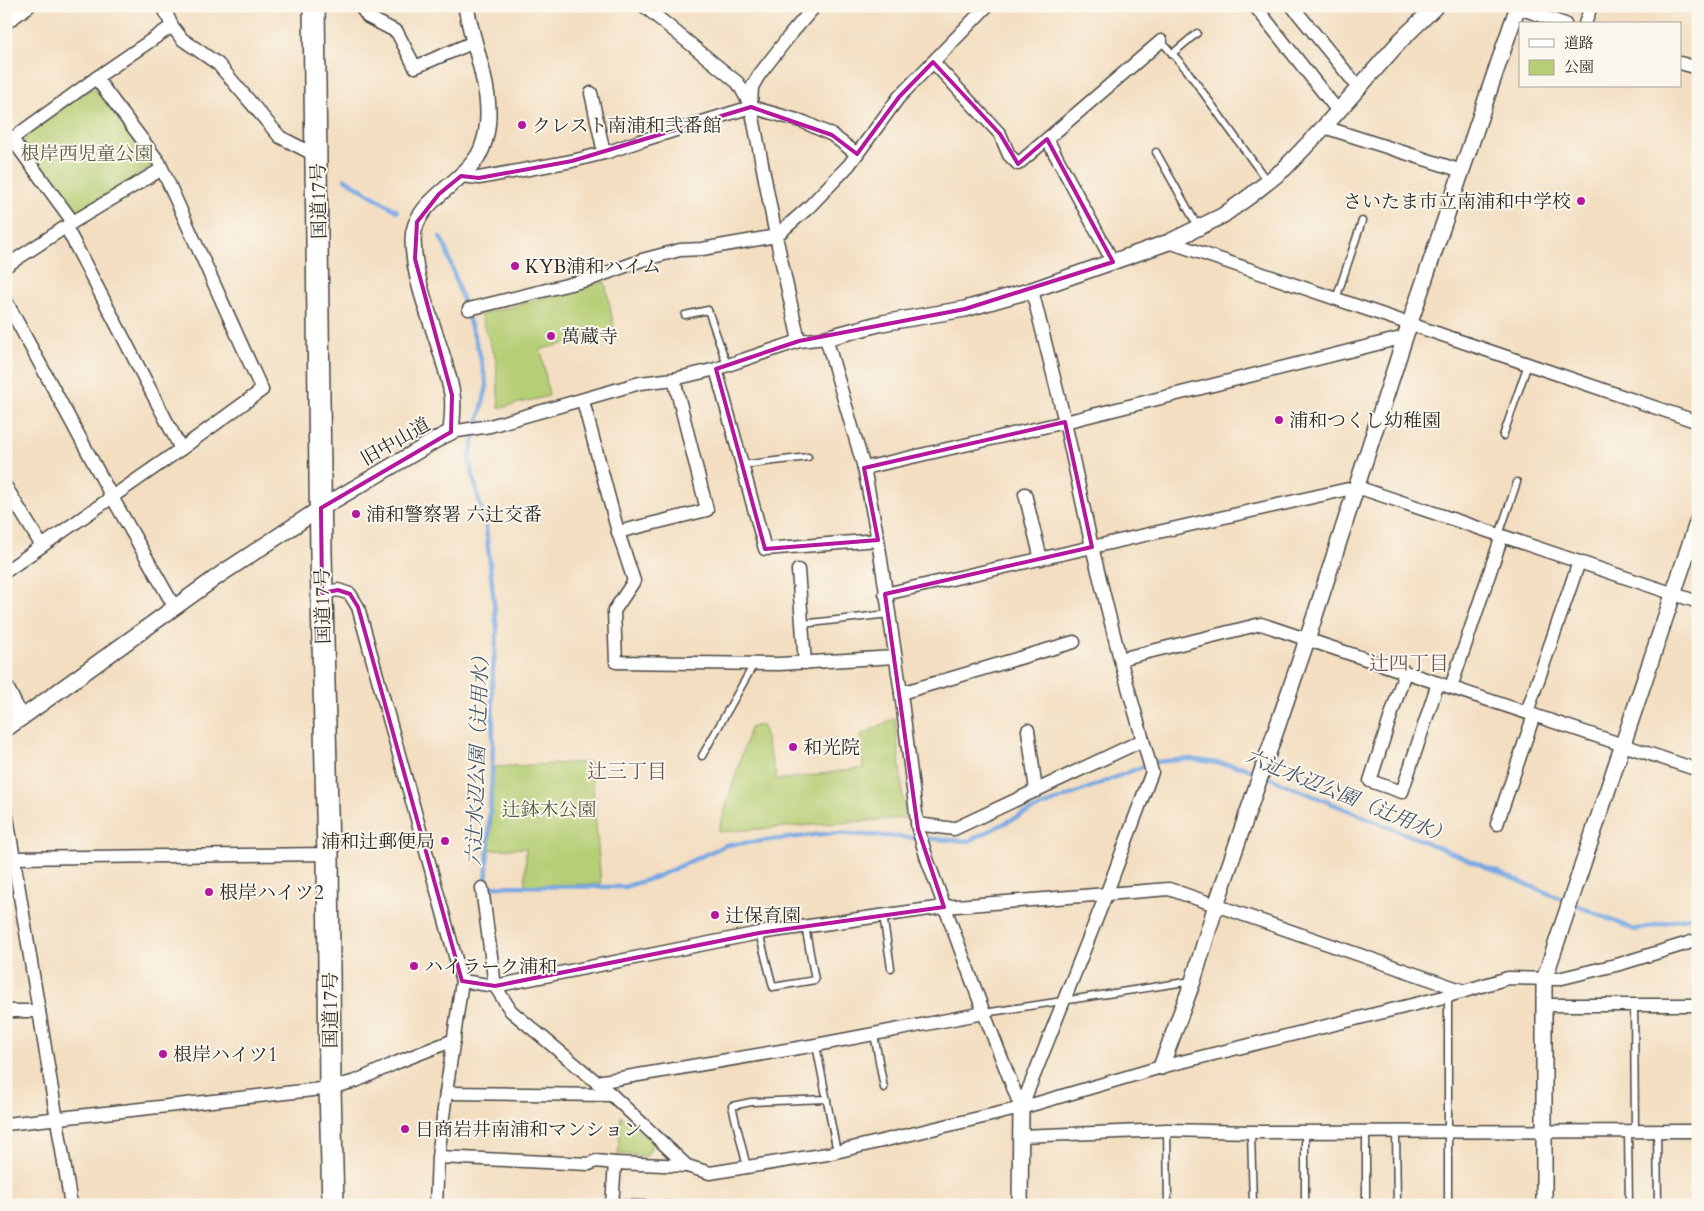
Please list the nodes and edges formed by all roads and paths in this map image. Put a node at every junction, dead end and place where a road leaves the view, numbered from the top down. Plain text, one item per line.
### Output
1 (29, 6) edge
2 (163, 6) edge
3 (314, 6) edge
4 (360, 6) edge
5 (466, 6) edge
6 (644, 6) edge
7 (815, 6) edge
8 (987, 6) edge
9 (1256, 6) edge
10 (1292, 6) edge
11 (1436, 6) edge
12 (1591, 6) edge
13 (1516, 7) edge
14 (1559, 22) edge
15 (1586, 22) edge
16 (6, 24) edge
17 (172, 26) junction
18 (1197, 33) dead end
19 (1161, 41) joint
20 (474, 42) junction
21 (1172, 54) junction
22 (933, 62) junction
23 (1682, 63) edge
24 (1698, 68) edge
25 (96, 78) junction
26 (1358, 88) junction
27 (592, 93) dead end
28 (751, 107) junction
29 (1338, 111) junction
30 (1324, 127) junction
31 (1047, 138) junction
32 (9, 141) edge
33 (1156, 152) dead end
34 (604, 154) junction
35 (857, 154) junction
36 (317, 156) junction
37 (162, 169) junction
38 (1462, 171) junction
39 (461, 176) junction
40 (1267, 182) junction
41 (1362, 221) dead end
42 (70, 225) junction
43 (1199, 228) junction
44 (776, 236) junction
45 (1169, 242) junction
46 (1113, 262) junction
47 (6, 266) edge
48 (1032, 290) junction
49 (1336, 298) junction
50 (6, 301) edge
51 (469, 309) dead end
52 (685, 314) dead end
53 (1408, 330) junction
54 (826, 338) junction
55 (799, 341) junction
56 (1528, 364) junction
57 (721, 367) junction
58 (674, 379) junction
59 (583, 401) junction
60 (1065, 422) junction
61 (1698, 422) edge
62 (451, 432) junction
63 (1503, 436) dead end
64 (181, 449) junction
65 (808, 457) dead end
66 (742, 465) junction
67 (864, 468) junction
68 (1516, 482) dead end
69 (6, 487) edge
70 (1357, 487) junction
71 (1026, 494) dead end
72 (112, 497) junction
73 (321, 508) junction
74 (1698, 520) edge
75 (618, 532) junction
76 (1500, 536) junction
77 (878, 540) junction
78 (42, 546) junction
79 (1092, 547) junction
80 (1041, 559) junction
81 (1580, 562) junction
82 (798, 570) dead end
83 (6, 571) edge
84 (322, 593) junction
85 (885, 594) junction
86 (1673, 594) junction
87 (1698, 602) edge
88 (175, 608) junction
89 (888, 614) junction
90 (802, 624) junction
91 (1307, 640) junction
92 (1074, 642) dead end
93 (895, 657) junction
94 (1120, 658) junction
95 (805, 662) junction
96 (754, 664) junction
97 (1405, 672) junction
98 (1438, 683) junction
99 (1451, 687) junction
100 (6, 688) edge
101 (901, 693) junction
102 (1530, 714) junction
103 (21, 718) junction
104 (6, 728) edge
105 (1028, 730) dead end
106 (1143, 740) junction
107 (1623, 744) junction
108 (702, 756) dead end
109 (1698, 770) edge
110 (1036, 791) junction
111 (6, 811) edge
112 (917, 824) junction
113 (1498, 824) dead end
114 (328, 854) junction
115 (14, 858) junction
116 (482, 888) dead end
117 (1106, 895) junction
118 (1216, 905) junction
119 (944, 907) junction
120 (883, 915) junction
121 (805, 926) junction
122 (759, 933) junction
123 (1698, 940) edge
124 (891, 968) dead end
125 (1544, 980) junction
126 (462, 981) junction
127 (1193, 981) junction
128 (495, 986) junction
129 (1464, 991) junction
130 (1448, 996) junction
131 (1064, 1002) junction
132 (1634, 1004) junction
133 (1544, 1005) junction
134 (1698, 1005) edge
135 (6, 1011) edge
136 (38, 1011) junction
137 (984, 1013) junction
138 (874, 1034) junction
139 (454, 1040) junction
140 (816, 1045) junction
141 (1162, 1066) junction
142 (597, 1082) junction
143 (330, 1088) junction
144 (884, 1088) dead end
145 (446, 1093) junction
146 (612, 1095) junction
147 (827, 1099) junction
148 (1021, 1108) junction
149 (56, 1118) junction
150 (6, 1124) edge
151 (1168, 1130) junction
152 (1632, 1131) junction
153 (1657, 1131) junction
154 (1698, 1131) edge
155 (1251, 1132) junction
156 (1305, 1132) junction
157 (1366, 1132) junction
158 (1396, 1132) junction
159 (1447, 1132) junction
160 (1544, 1132) junction
161 (1021, 1136) junction
162 (837, 1152) junction
163 (438, 1157) junction
164 (615, 1163) junction
165 (687, 1166) junction
166 (747, 1167) junction
167 (612, 1204) edge
168 (71, 1205) edge
169 (334, 1205) edge
170 (436, 1205) edge
171 (674, 1205) edge
172 (1020, 1205) edge
173 (1168, 1205) edge
174 (1252, 1205) edge
175 (1305, 1205) edge
176 (1366, 1205) edge
177 (1397, 1205) edge
178 (1448, 1205) edge
179 (1544, 1205) edge
180 (1629, 1205) edge
181 (1658, 1205) edge

1 - 16 street
2 - 17 street
3 - 36 highway, 国道17号
4 - 20 street
5 - 20 street, 旧中山道
6 - 28 street
7 - 28 street
8 - 22 street
9 - 29 street
10 - 26 street
11 - 26 street
12 - 15 street
13 - 14 street
13 - 38 street
17 - 25 street
17 - 36 street
18 - 21 lane
19 - 21 lane
19 - 31 street
20 - 39 street, 旧中山道
21 - 40 lane
22 - 31 street
22 - 35 street
23 - 24 street
25 - 32 street
25 - 37 street
26 - 29 street
27 - 34 street
28 - 34 street
28 - 35 street
28 - 44 street
29 - 30 street
30 - 38 street
30 - 40 street
31 - 46 street
32 - 42 street
33 - 43 lane
34 - 39 street
35 - 44 street
36 - 73 highway, 国道17号
37 - 42 street
37 - 64 street
38 - 53 street
39 - 62 street, 旧中山道
40 - 43 street
41 - 49 lane
42 - 47 street
42 - 64 street
43 - 45 street
44 - 51 street
44 - 55 street
45 - 46 street
45 - 49 street
46 - 48 street
48 - 54 street
48 - 60 street
49 - 53 street
50 - 72 street
52 - 57 lane
53 - 56 street
53 - 60 street
53 - 70 street
54 - 55 street
54 - 67 street
55 - 57 street
56 - 61 street
56 - 63 lane
57 - 58 street
57 - 66 street
58 - 59 street
58 - 75 street
59 - 62 street
59 - 75 street
60 - 67 street
60 - 79 street
62 - 73 street, 旧中山道
64 - 72 street
65 - 66 lane
66 - 77 street
67 - 77 street
68 - 76 lane
69 - 78 street
70 - 76 street
70 - 79 street
70 - 91 street
71 - 80 street
72 - 78 street
72 - 88 street
73 - 84 highway, 国道17号
73 - 88 street, 旧中山道
74 - 86 street
75 - 96 street
76 - 81 street
76 - 99 street
77 - 85 street
78 - 83 street
79 - 80 street
79 - 94 street
80 - 85 street
81 - 86 street
81 - 102 street
82 - 90 street
84 - 114 highway, 国道17号
84 - 126 street
85 - 89 street
86 - 87 street
86 - 107 street
88 - 103 street, 旧中山道
89 - 90 lane
89 - 93 street
90 - 95 street
91 - 94 street
91 - 97 street
91 - 118 street
92 - 101 street
93 - 95 street
93 - 101 street
94 - 106 street
95 - 96 street
96 - 108 lane
97 - 98 street
97 - 98 street
98 - 99 street
99 - 102 street
100 - 103 street
101 - 112 street
102 - 107 street
102 - 113 street
103 - 104 street, 旧中山道
105 - 110 street
106 - 110 street
106 - 117 street
107 - 109 street
107 - 125 street
110 - 112 street
111 - 115 street
112 - 119 street
114 - 115 street
114 - 143 highway, 国道17号
115 - 136 street
116 - 128 street
117 - 118 street
117 - 119 street
117 - 131 street
118 - 127 street
118 - 129 street
119 - 120 street
119 - 137 street
120 - 121 street
120 - 124 lane
121 - 122 street
121 - 122 lane
122 - 128 street
123 - 125 street
125 - 129 street
125 - 133 street
126 - 128 street
126 - 139 street
127 - 131 lane
127 - 141 street
128 - 142 street
129 - 130 street
130 - 141 street
130 - 159 lane
131 - 137 lane
131 - 148 street
132 - 133 street
132 - 134 street
132 - 152 lane
133 - 160 street
135 - 136 street
136 - 149 street
137 - 138 street
137 - 148 street
138 - 140 street
138 - 144 lane
139 - 143 street
139 - 145 street
140 - 142 street
140 - 147 lane
141 - 148 street
142 - 146 street
143 - 149 street
143 - 169 highway, 国道17号
145 - 146 street
145 - 163 street
146 - 165 street
147 - 162 lane
147 - 166 lane
148 - 161 street
148 - 162 street
149 - 150 street
149 - 168 street
151 - 155 street
151 - 161 street
151 - 173 lane
152 - 153 street
152 - 160 street
152 - 180 lane
153 - 154 street
153 - 181 lane
155 - 156 street
155 - 174 lane
156 - 157 street
156 - 175 lane
157 - 158 street
157 - 176 lane
158 - 159 street
158 - 177 lane
159 - 160 street
159 - 178 lane
160 - 179 street
161 - 172 street
162 - 166 street
163 - 164 street
163 - 170 street
164 - 165 street
164 - 167 street
165 - 166 street
167 - 171 lane

